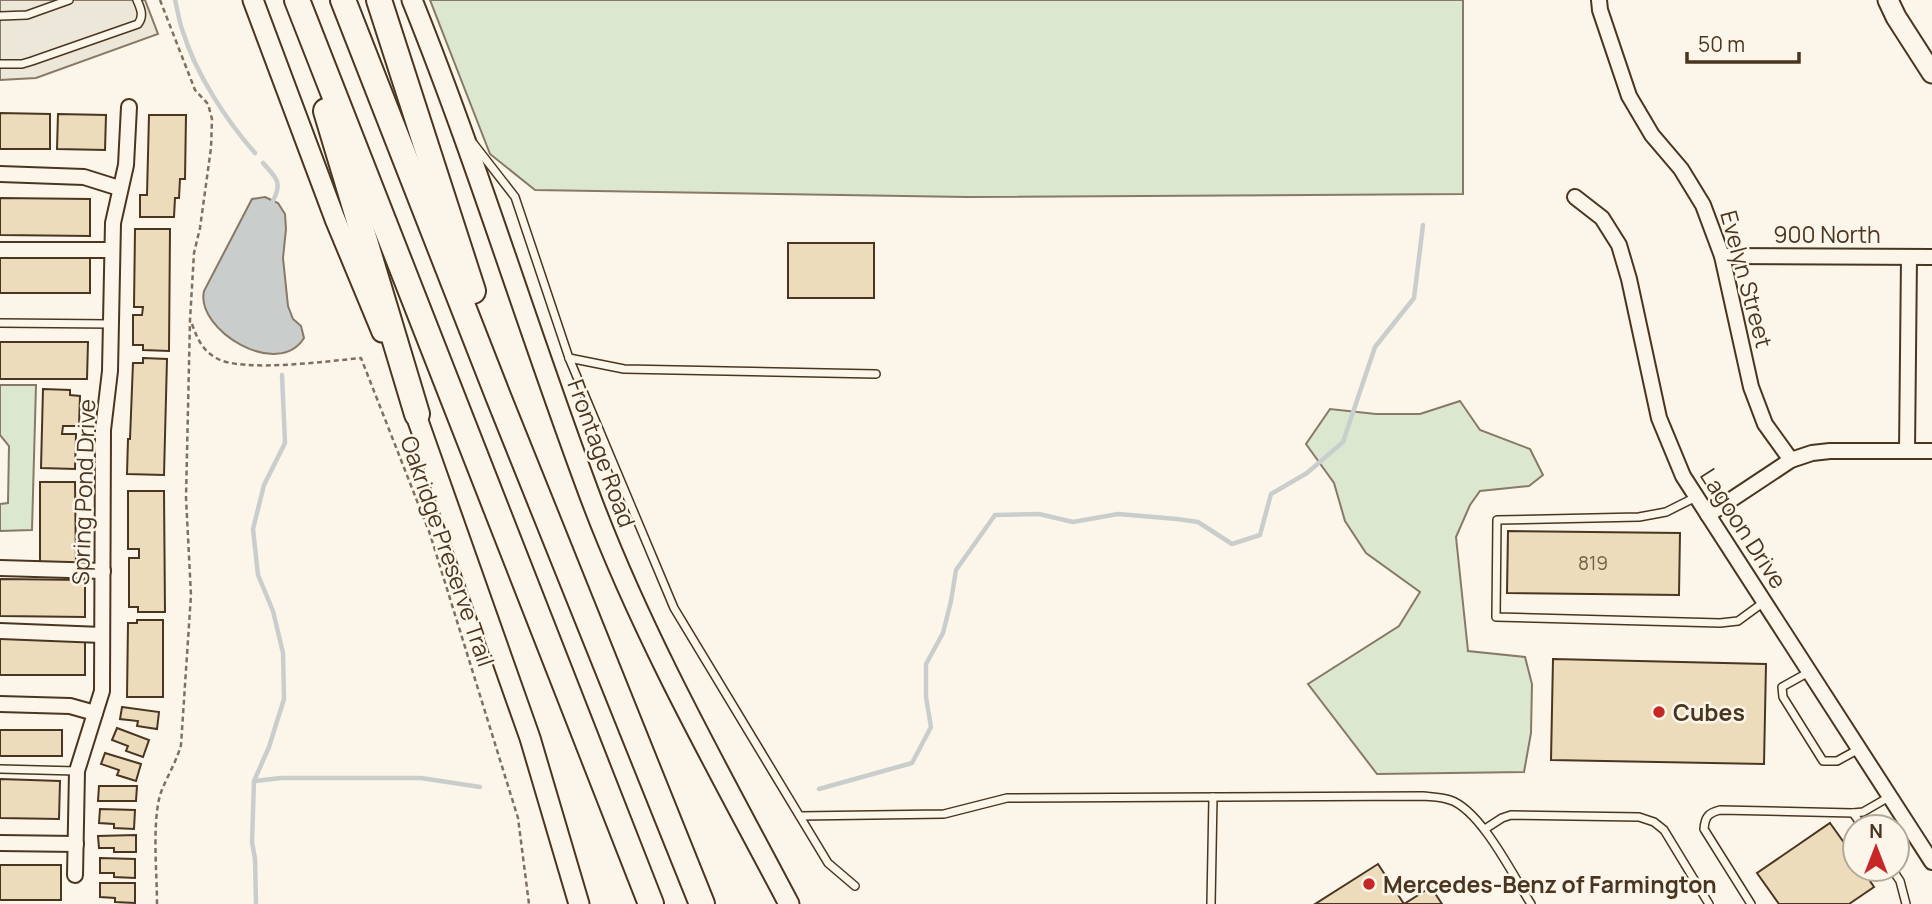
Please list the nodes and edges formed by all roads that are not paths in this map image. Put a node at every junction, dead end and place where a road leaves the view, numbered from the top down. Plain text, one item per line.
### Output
1 (69, 0) edge
2 (137, 0) edge
3 (253, 0) edge
4 (292, 0) edge
5 (298, 0) edge
6 (343, 0) edge
7 (379, 0) edge
8 (412, 0) edge
9 (1599, 0) edge
10 (1888, 0) edge
11 (0, 16) edge
12 (0, 64) edge
13 (1932, 73) edge
14 (129, 107) dead end
15 (460, 126) junction
16 (0, 174) edge
17 (119, 188) junction
18 (1576, 197) dead end
19 (0, 250) edge
20 (112, 250) junction
21 (1722, 256) junction
22 (1909, 257) junction
23 (1932, 257) edge
24 (0, 323) edge
25 (111, 324) junction
26 (569, 358) junction
27 (876, 374) dead end
28 (417, 414) junction
29 (1907, 451) junction
30 (1932, 452) edge
31 (1791, 460) junction
32 (1696, 497) junction
33 (1708, 515) junction
34 (547, 518) junction
35 (0, 568) edge
36 (103, 570) junction
37 (1764, 602) junction
38 (0, 631) edge
39 (102, 635) junction
40 (1809, 672) junction
41 (0, 704) edge
42 (95, 713) junction
43 (1858, 749) junction
44 (0, 769) edge
45 (77, 771) junction
46 (1213, 797) junction
47 (1889, 797) junction
48 (1853, 813) joint
49 (800, 816) junction
50 (1485, 829) junction
51 (0, 843) edge
52 (76, 844) junction
53 (1932, 862) edge
54 (75, 875) dead end
55 (1900, 883) edge
56 (855, 886) dead end
57 (1905, 903) edge
58 (579, 904) edge
59 (652, 904) edge
60 (702, 904) edge
61 (789, 904) edge
62 (1211, 904) edge
63 (1531, 904) edge
64 (1709, 904) edge
65 (1751, 904) edge

1 - 11 lane
2 - 12 lane
3 - 28 main road
4 - 28 highway
5 - 59 highway
6 - 34 highway
7 - 34 highway
8 - 15 main road, Frontage Road
9 - 21 street, Evelyn Street
10 - 13 main road
14 - 17 street, Spring Pond Drive
15 - 26 lane
15 - 61 main road, Frontage Road
16 - 17 street
17 - 20 street, Spring Pond Drive
18 - 32 street, Lagoon Drive
19 - 20 street
20 - 25 street, Spring Pond Drive
21 - 22 street, 900 North
21 - 31 street, Evelyn Street
22 - 23 street, 900 North
22 - 29 street
24 - 25 lane
25 - 36 street, Spring Pond Drive
26 - 27 lane
26 - 49 lane
28 - 58 main road
29 - 30 street
29 - 31 street
31 - 33 street
32 - 33 street, Lagoon Drive
32 - 37 lane
33 - 37 street, Lagoon Drive
34 - 60 highway
35 - 36 street
36 - 39 street, Spring Pond Drive
37 - 40 street, Lagoon Drive
38 - 39 street
39 - 42 street, Spring Pond Drive
40 - 43 street, Lagoon Drive
40 - 43 lane
41 - 42 street
42 - 45 street, Spring Pond Drive
43 - 47 street, Lagoon Drive
44 - 45 lane
45 - 52 street, Spring Pond Drive
46 - 49 lane
46 - 50 lane
46 - 62 lane
47 - 48 lane
47 - 53 street, Lagoon Drive
48 - 65 lane
49 - 56 lane
50 - 63 lane
50 - 64 lane
51 - 52 street
52 - 54 street, Spring Pond Drive
55 - 57 lane

